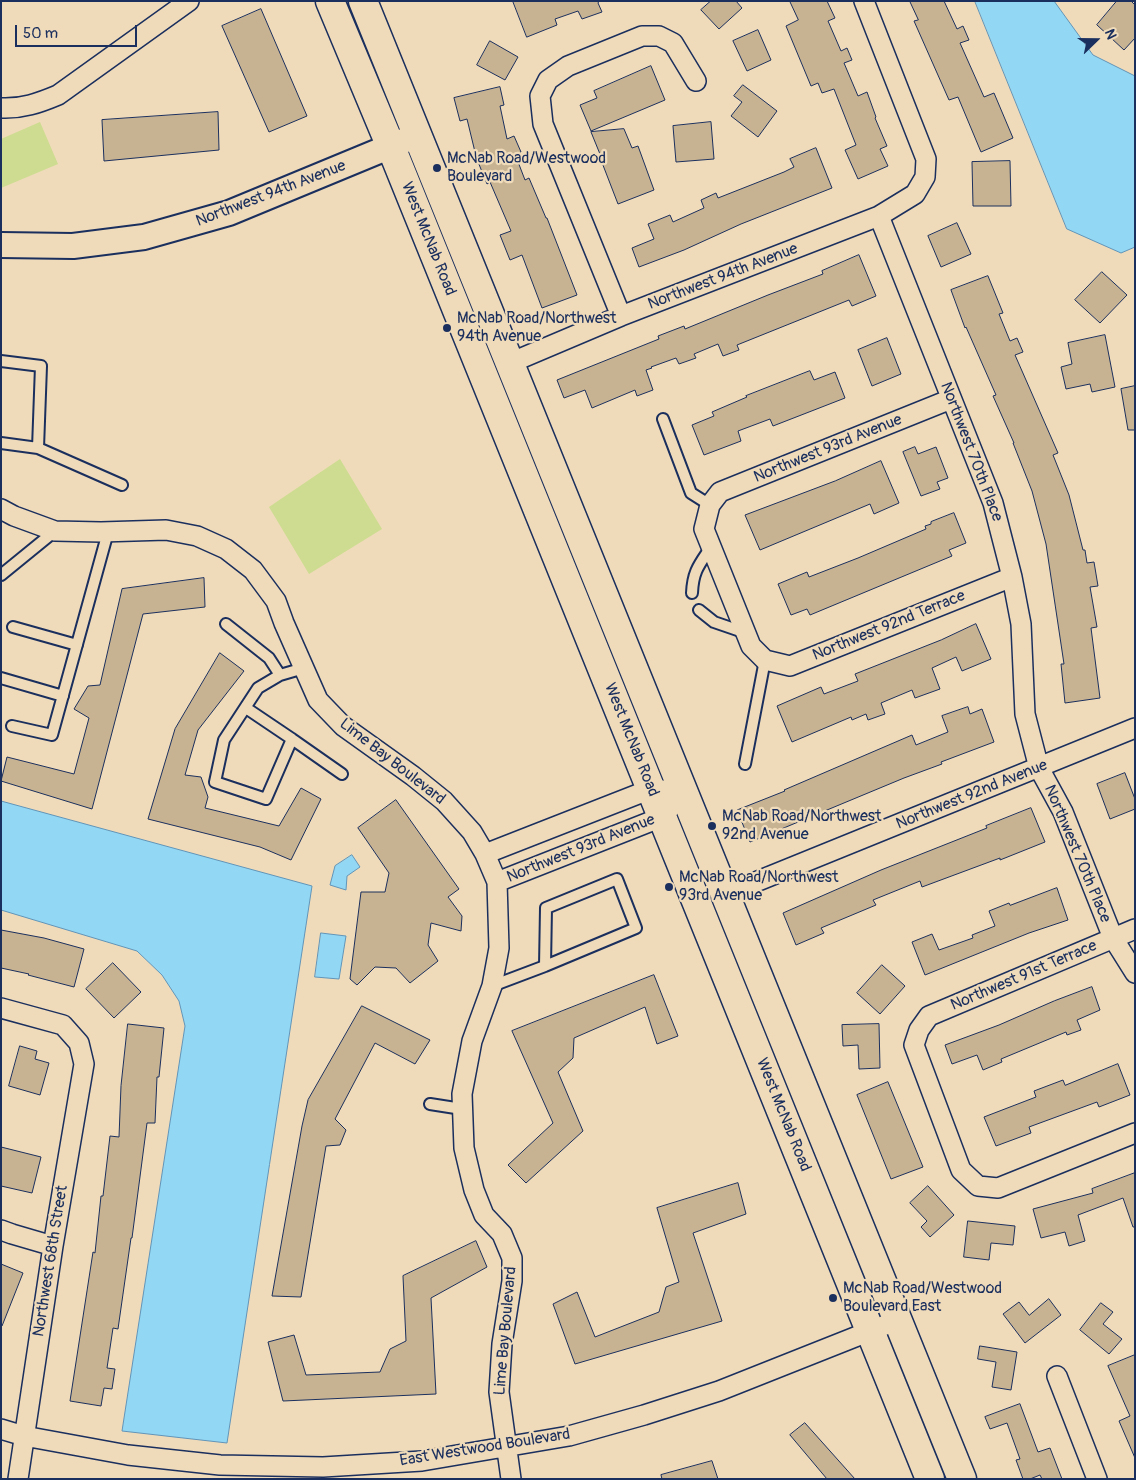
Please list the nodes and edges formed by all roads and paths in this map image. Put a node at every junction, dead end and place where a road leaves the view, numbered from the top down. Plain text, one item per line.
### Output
1 (189, 1) edge
2 (330, 1) edge
3 (363, 1) edge
4 (864, 1) edge
5 (696, 81) dead end
6 (1, 108) edge
7 (417, 135) junction
8 (391, 147) junction
9 (879, 216) junction
10 (1, 246) edge
11 (621, 316) junction
12 (1, 361) edge
13 (510, 363) junction
14 (951, 399) junction
15 (663, 419) dead end
16 (1, 443) edge
17 (38, 448) junction
18 (122, 485) dead end
19 (710, 505) junction
20 (1, 509) edge
21 (55, 531) junction
22 (108, 532) junction
23 (711, 547) junction
24 (1, 575) edge
25 (1012, 576) junction
26 (692, 593) dead end
27 (699, 610) dead end
28 (226, 624) dead end
29 (13, 626) dead end
30 (746, 633) junction
31 (77, 645) junction
32 (765, 660) junction
33 (304, 668) junction
34 (280, 675) junction
35 (1, 678) edge
36 (62, 696) junction
37 (246, 708) junction
38 (12, 726) dead end
39 (1135, 728) edge
40 (292, 739) junction
41 (745, 764) dead end
42 (1039, 768) junction
43 (342, 774) dead end
44 (651, 789) junction
45 (683, 792) junction
46 (662, 817) junction
47 (485, 854) junction
48 (497, 882) junction
49 (726, 894) junction
50 (1135, 930) edge
51 (1113, 938) junction
52 (545, 966) junction
53 (1135, 972) edge
54 (492, 986) junction
55 (1, 1008) edge
56 (430, 1104) dead end
57 (462, 1108) junction
58 (1135, 1133) edge
59 (1, 1230) edge
60 (53, 1246) junction
61 (898, 1320) junction
62 (870, 1331) junction
63 (1057, 1376) dead end
64 (1, 1429) edge
65 (24, 1436) junction
66 (506, 1447) junction
67 (18, 1479) edge
68 (511, 1479) edge
69 (930, 1479) edge
70 (962, 1479) edge
71 (1097, 1479) edge

1 - 6 street
2 - 8 main road, West McNab Road
3 - 7 main road, West McNab Road
4 - 9 street, Northwest 94th Avenue
5 - 11 street
7 - 8 street, Northwest 94th Avenue
7 - 13 main road, West McNab Road
8 - 10 street, Northwest 94th Avenue
8 - 44 main road, West McNab Road
9 - 11 street, Northwest 94th Avenue
9 - 14 street, Northwest 70th Place
11 - 13 street, Northwest 94th Avenue
12 - 17 lane
13 - 45 main road, West McNab Road
14 - 19 street, Northwest 93rd Avenue
14 - 25 street, Northwest 70th Place
15 - 19 lane
16 - 17 lane
17 - 18 lane
19 - 23 street
20 - 21 street, Lime Bay Boulevard
21 - 22 street, Lime Bay Boulevard
21 - 24 lane
22 - 31 lane
22 - 33 street, Lime Bay Boulevard
23 - 26 lane
23 - 30 street
25 - 32 street, Northwest 92nd Terrace
25 - 42 street, Northwest 70th Place
27 - 30 lane
28 - 34 lane
29 - 31 lane
30 - 32 street
31 - 36 lane
32 - 41 lane
33 - 34 lane
33 - 47 street, Lime Bay Boulevard
34 - 37 lane
35 - 36 lane
36 - 38 lane
37 - 40 lane
37 - 40 lane
39 - 42 street, Northwest 92nd Avenue
40 - 43 lane
42 - 49 street, Northwest 92nd Avenue
42 - 51 street, Northwest 70th Place
44 - 45 street, Northwest 93rd Avenue
44 - 46 main road, West McNab Road
44 - 47 street, Northwest 93rd Avenue
45 - 46 street, Northwest 93rd Avenue
45 - 49 main road, West McNab Road
46 - 48 street, Northwest 93rd Avenue
46 - 62 main road, West McNab Road
47 - 48 street, Lime Bay Boulevard
48 - 54 street, Lime Bay Boulevard
49 - 61 main road, West McNab Road
50 - 51 street, Northwest 91st Terrace
51 - 53 street, Northwest 70th Place
51 - 58 street, Northwest 91st Terrace
52 - 52 lane
52 - 54 lane
54 - 57 street, Lime Bay Boulevard
55 - 60 street, Northwest 68th Street
56 - 57 lane
57 - 66 street, Lime Bay Boulevard
59 - 60 street
60 - 65 street, Northwest 68th Street
61 - 62 street, East Westwood Boulevard
61 - 70 main road, West McNab Road
62 - 66 street, East Westwood Boulevard
62 - 69 main road, West McNab Road
63 - 71 street
64 - 65 street, East Westwood Boulevard
65 - 66 street, East Westwood Boulevard
65 - 67 street, Northwest 68th Street
66 - 68 street, Lime Bay Boulevard

